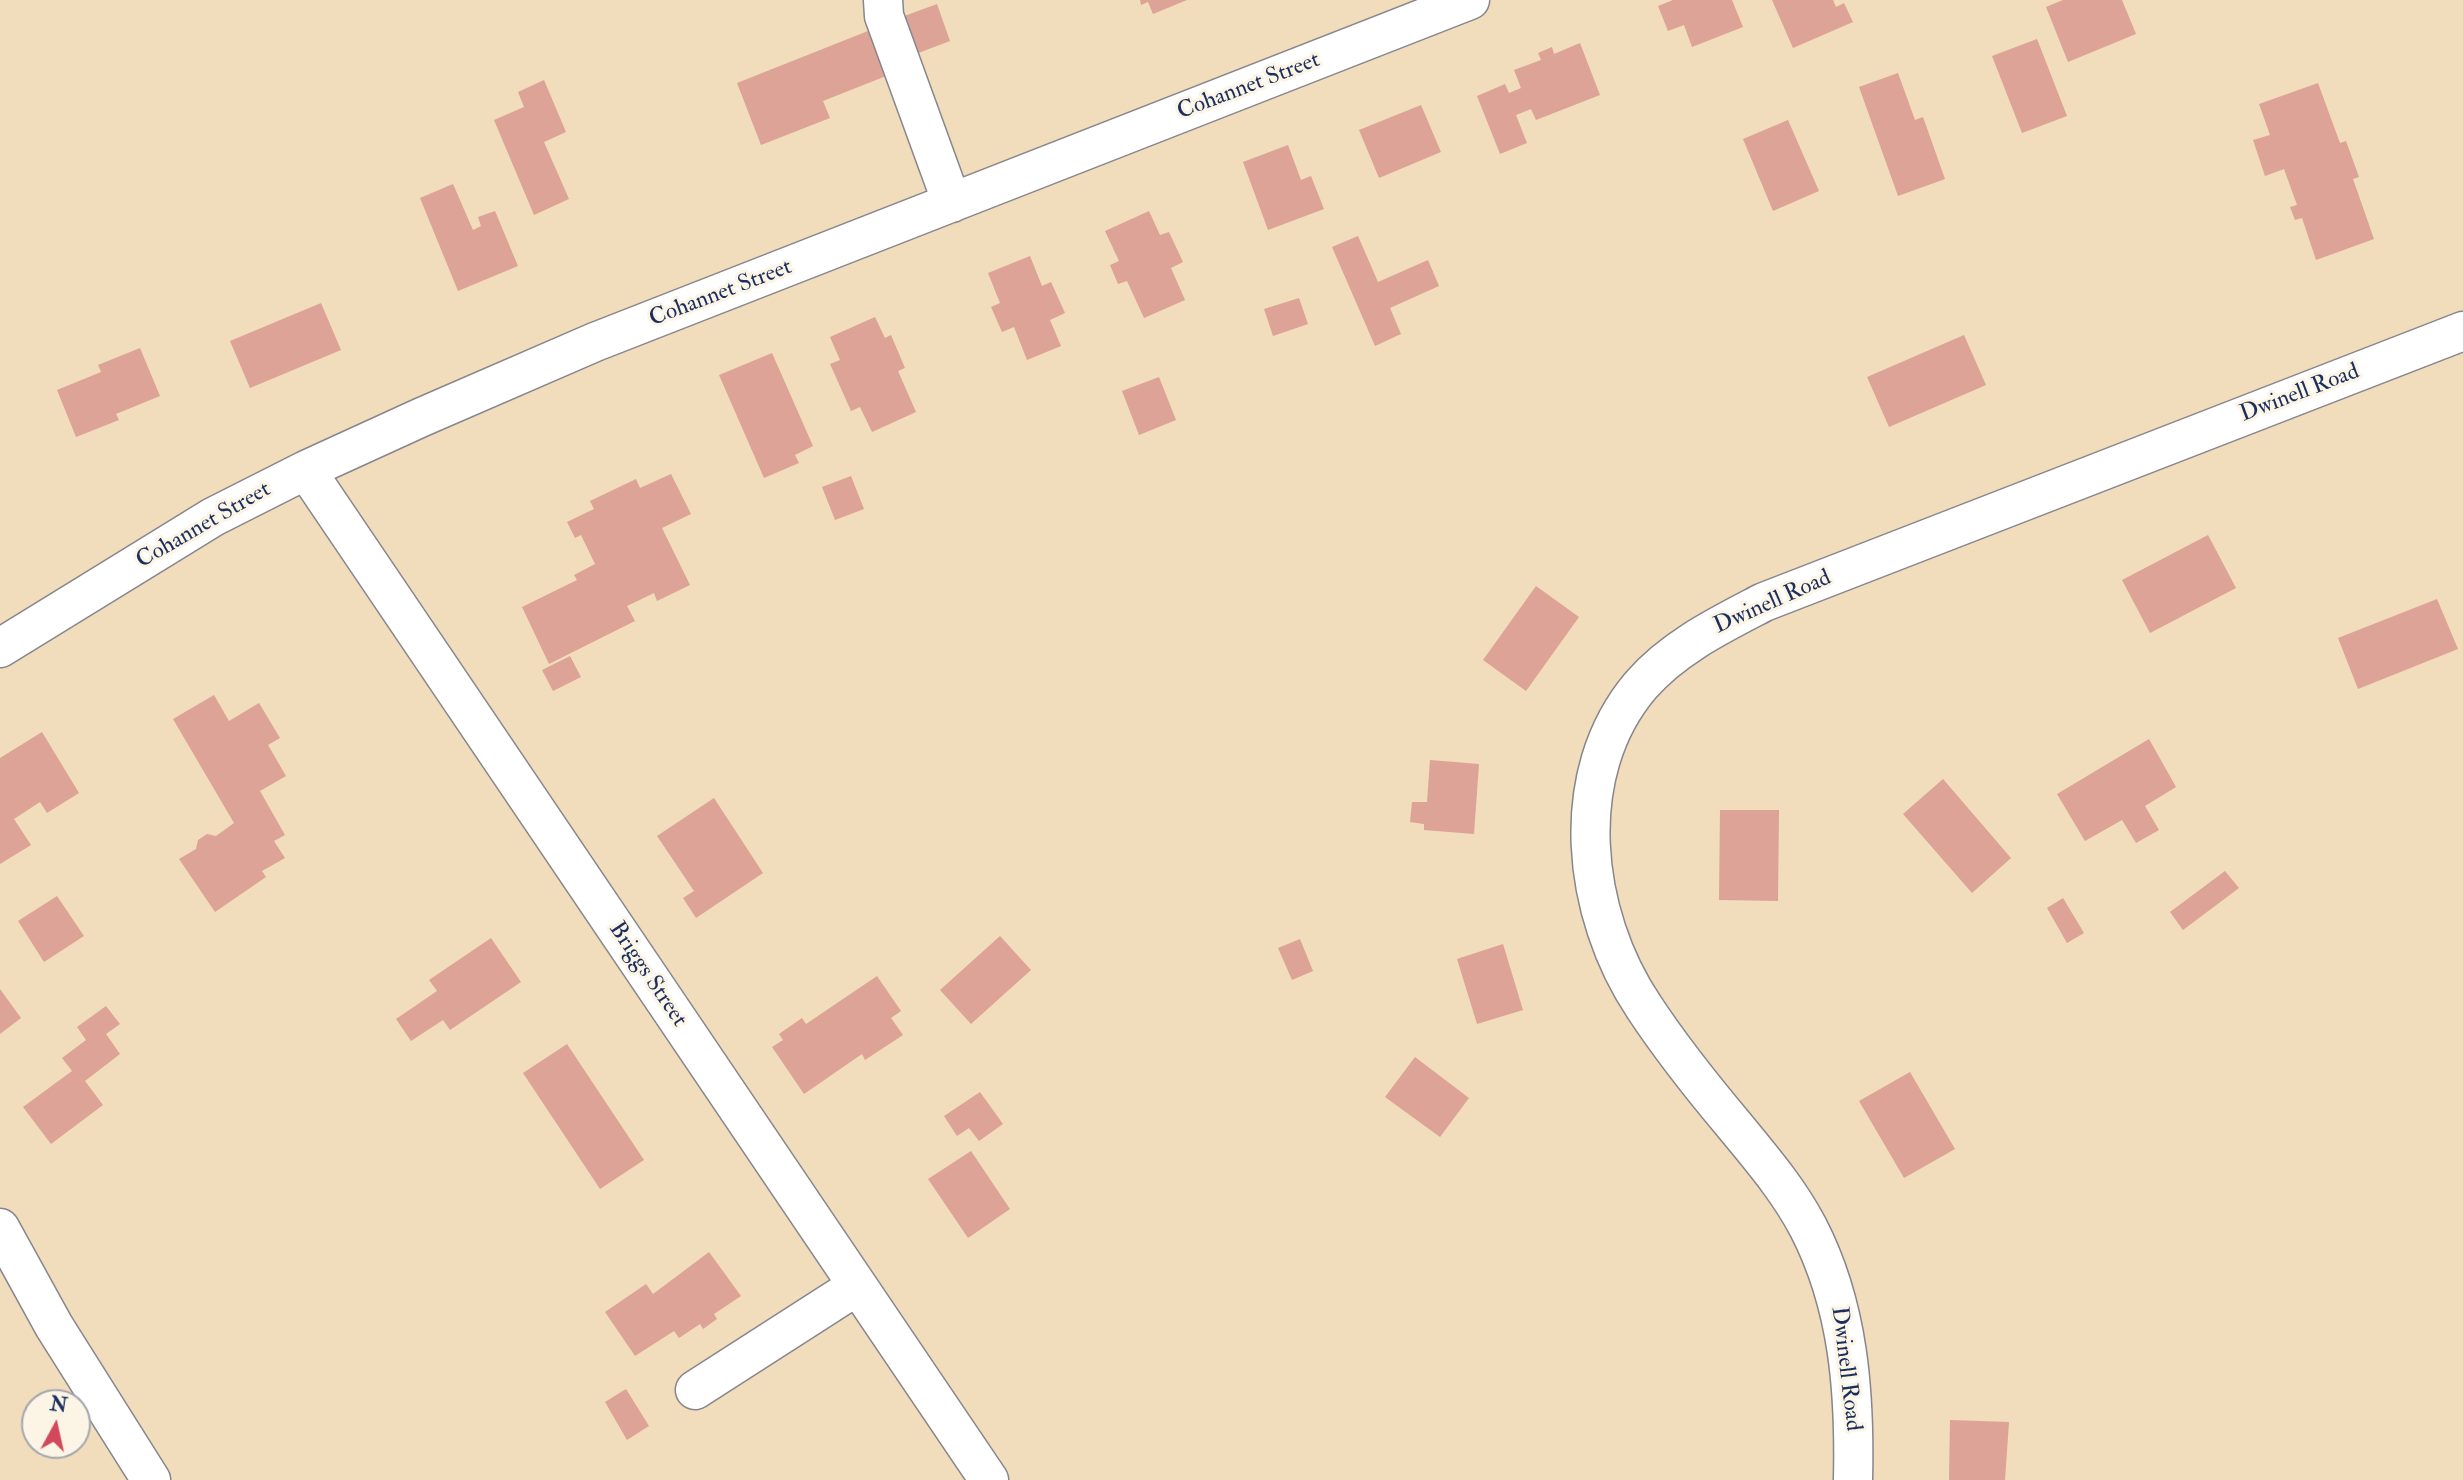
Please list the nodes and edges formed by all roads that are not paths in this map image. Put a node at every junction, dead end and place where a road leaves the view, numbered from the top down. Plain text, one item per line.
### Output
1 (883, 0) edge
2 (1470, 0) edge
3 (952, 203) junction
4 (2463, 331) edge
5 (306, 470) junction
6 (0, 648) edge
7 (0, 1228) edge
8 (858, 1286) junction
9 (695, 1390) dead end
10 (151, 1480) edge
11 (989, 1480) edge
12 (1853, 1480) edge

1 - 3 street
2 - 3 street, Cohannet Street
3 - 5 street, Cohannet Street
4 - 12 street, Dwinell Road
5 - 6 street, Cohannet Street
5 - 8 street, Briggs Street
7 - 10 street
8 - 9 street
8 - 11 street, Briggs Street

